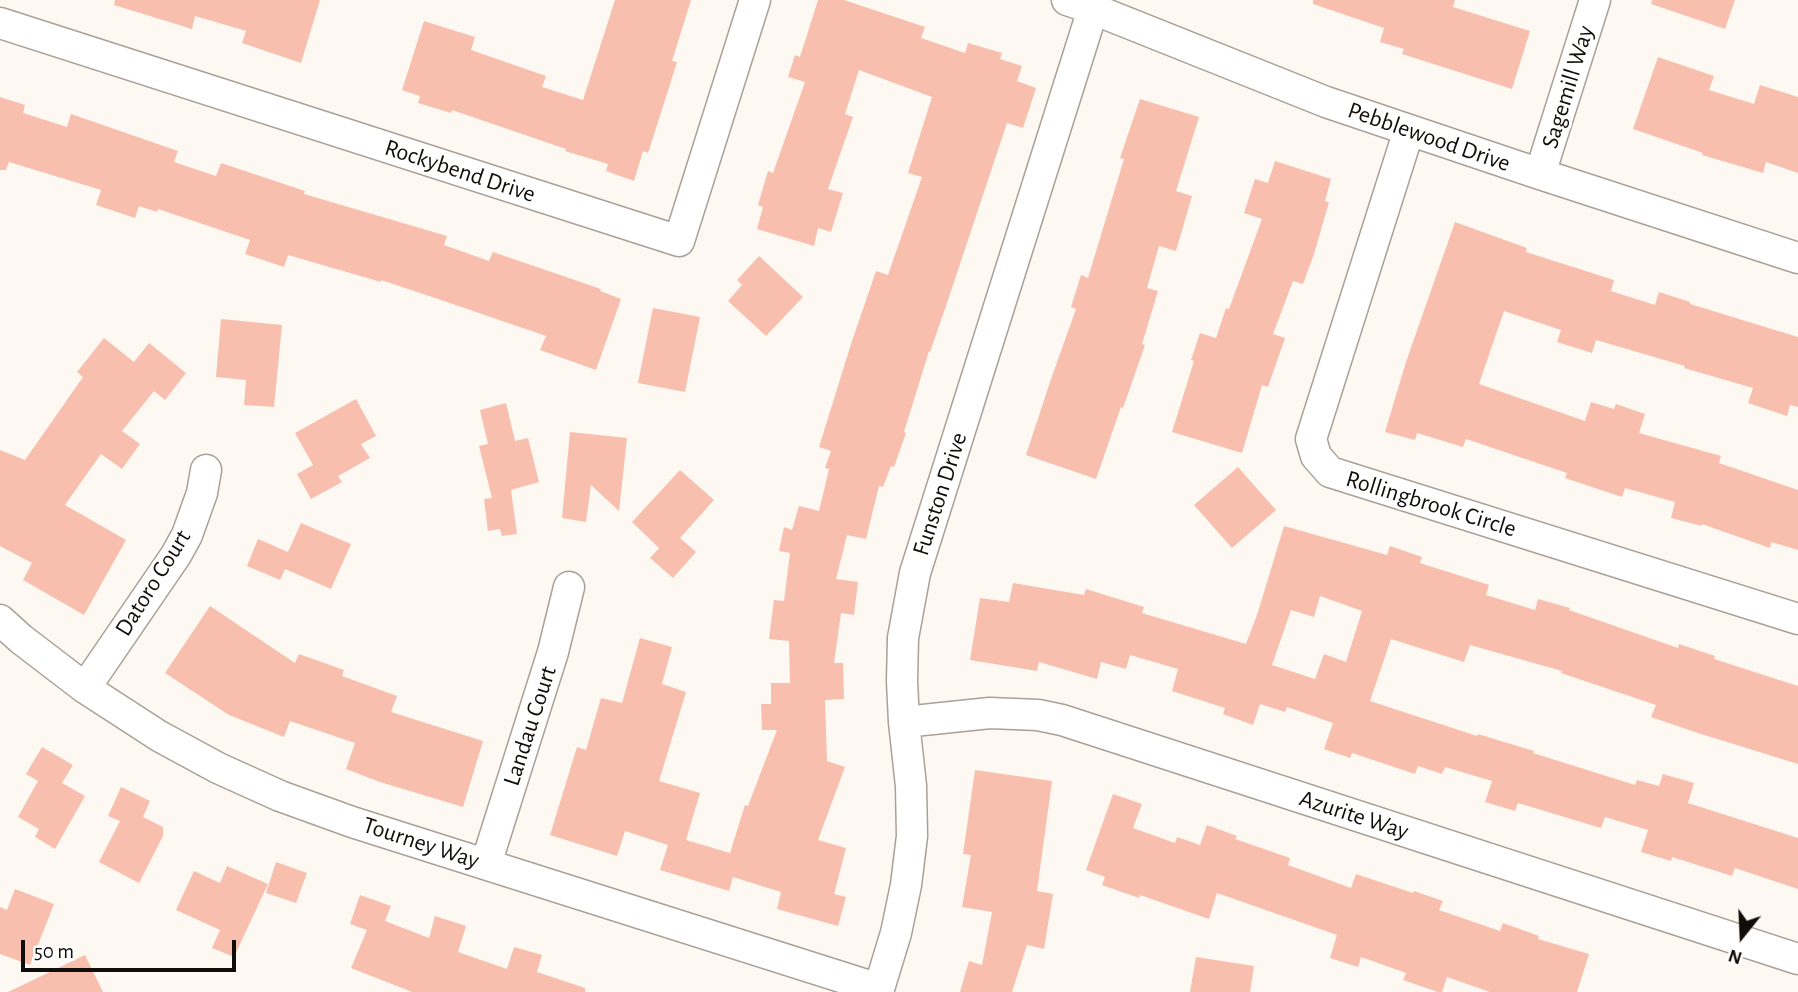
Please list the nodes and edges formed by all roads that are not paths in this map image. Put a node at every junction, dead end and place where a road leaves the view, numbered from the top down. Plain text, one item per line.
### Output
1 (755, 0) edge
2 (1595, 0) edge
3 (1080, 5) edge
4 (0, 23) edge
5 (1409, 131) junction
6 (1540, 174) junction
7 (1798, 258) edge
8 (206, 470) dead end
9 (569, 587) dead end
10 (1798, 619) edge
11 (0, 620) edge
12 (85, 688) junction
13 (904, 722) junction
14 (486, 864) junction
15 (1798, 959) edge
16 (878, 991) edge

1 - 4 street, Rockybend Drive
2 - 6 street, Sagemill Way
3 - 5 street, Pebblewood Drive
3 - 13 street, Funston Drive
5 - 6 street, Pebblewood Drive
5 - 10 street, Rollingbrook Circle
6 - 7 street, Pebblewood Drive
8 - 12 street, Datoro Court
9 - 14 street, Landau Court
11 - 12 street, Tourney Way
12 - 14 street, Tourney Way
13 - 15 street, Azurite Way
13 - 16 street, Funston Drive
14 - 16 street, Tourney Way

